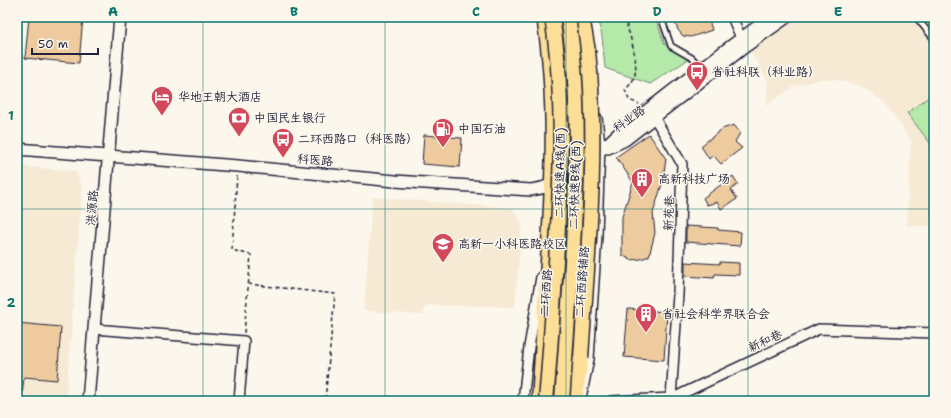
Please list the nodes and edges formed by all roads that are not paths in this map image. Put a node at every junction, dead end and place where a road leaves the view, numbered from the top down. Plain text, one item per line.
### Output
1 (120, 17) edge
2 (544, 17) edge
3 (552, 17) edge
4 (568, 17) edge
5 (576, 17) edge
6 (582, 17) edge
7 (661, 17) edge
8 (732, 17) edge
9 (771, 17) edge
10 (787, 17) edge
11 (916, 17) edge
12 (740, 38) junction
13 (934, 39) edge
14 (702, 68) junction
15 (582, 70) junction
16 (654, 117) junction
17 (17, 149) edge
18 (600, 151) junction
19 (109, 157) junction
20 (584, 164) junction
21 (552, 185) junction
22 (550, 232) junction
23 (553, 307) junction
24 (94, 329) junction
25 (934, 334) edge
26 (671, 398) junction
27 (88, 401) edge
28 (239, 401) edge
29 (523, 401) edge
30 (538, 401) edge
31 (546, 401) edge
32 (562, 401) edge
33 (570, 401) edge
34 (575, 401) edge
35 (580, 401) edge
36 (611, 401) edge

1 - 19 street, 洪源路
2 - 21 main road, 二环西路
3 - 23 main road, 二环快速A线(西), bridge
4 - 32 main road, 二环快速B线(西), bridge
5 - 15 main road
6 - 34 main road, bridge
7 - 14 lane
8 - 12 street
9 - 12 street, 科业路
10 - 16 street, 科业路
11 - 13 lane
12 - 14 street, 科业路
14 - 18 street, 科业路
15 - 18 street, 二环西路辅路
15 - 20 main road
16 - 18 street, 科业路
16 - 26 street, 新苑巷
17 - 19 street, 科医路
18 - 20 street, 科医路
18 - 35 street, 二环西路辅路
19 - 21 street, 科医路
19 - 24 street, 洪源路
20 - 21 street, 科医路
20 - 33 main road
21 - 22 main road, 二环西路
22 - 29 street
22 - 30 main road, 二环西路
23 - 30 main road, bridge
23 - 31 main road, 二环快速A线(西), bridge
24 - 27 street, 洪源路
24 - 28 street
25 - 26 street, 新和巷
26 - 36 street, 新和巷

